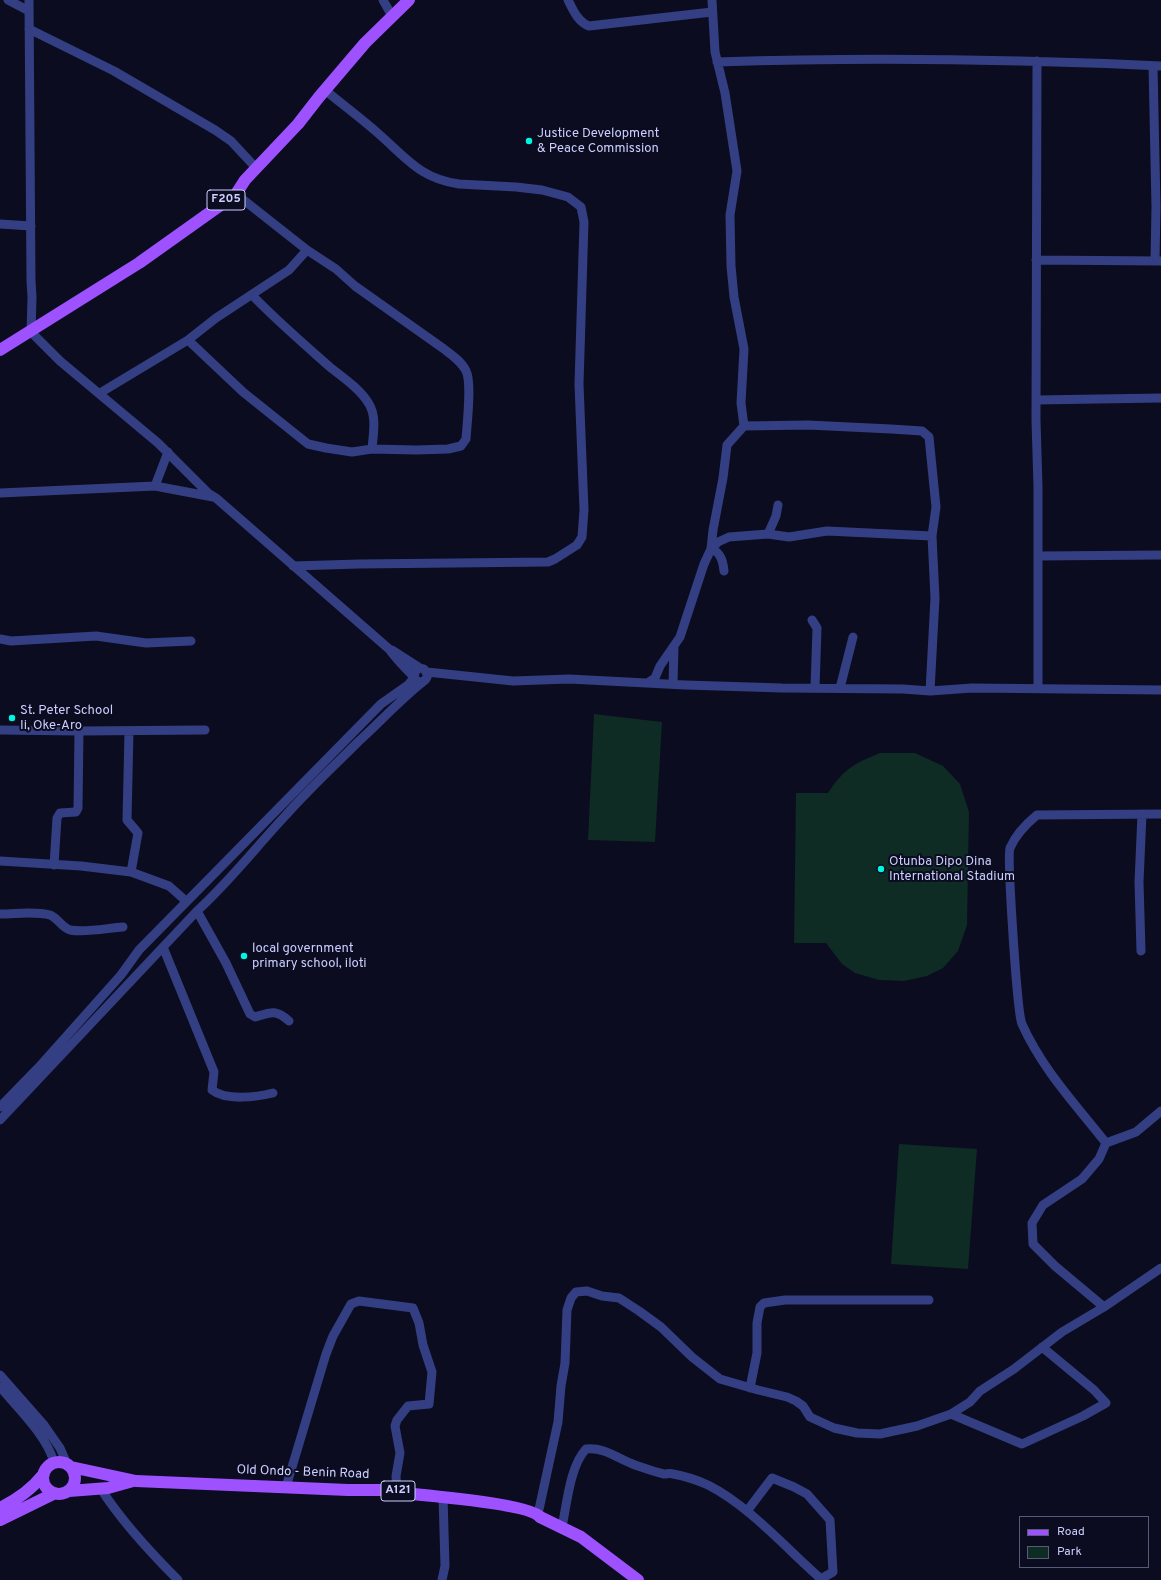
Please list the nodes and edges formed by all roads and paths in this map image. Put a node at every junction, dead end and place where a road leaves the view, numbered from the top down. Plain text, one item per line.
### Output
1 (8, 0) edge
2 (29, 0) edge
3 (383, 0) edge
4 (409, 0) edge
5 (568, 0) edge
6 (712, 0) edge
7 (29, 11) junction
8 (712, 12) junction
9 (392, 16) junction
10 (29, 29) junction
11 (1037, 60) junction
12 (717, 62) junction
13 (1157, 66) edge
14 (325, 90) junction
15 (257, 169) junction
16 (236, 194) junction
17 (0, 224) edge
18 (31, 226) junction
19 (307, 250) junction
20 (1036, 260) junction
21 (1158, 261) edge
22 (252, 295) junction
23 (31, 332) junction
24 (188, 340) junction
25 (0, 350) edge
26 (100, 393) junction
27 (1161, 398) edge
28 (1036, 400) junction
29 (744, 426) junction
30 (372, 449) junction
31 (168, 452) junction
32 (155, 486) junction
33 (0, 493) edge
34 (216, 498) junction
35 (778, 505) dead end
36 (768, 534) junction
37 (932, 536) junction
38 (711, 549) junction
39 (1161, 555) edge
40 (1038, 556) junction
41 (293, 566) junction
42 (724, 571) dead end
43 (812, 620) dead end
44 (853, 637) dead end
45 (0, 639) edge
46 (191, 642) dead end
47 (674, 647) junction
48 (389, 649) junction
49 (423, 670) junction
50 (414, 677) junction
51 (424, 681) junction
52 (649, 682) junction
53 (673, 684) junction
54 (815, 688) junction
55 (840, 688) junction
56 (1038, 688) junction
57 (930, 690) junction
58 (1161, 690) edge
59 (0, 730) edge
60 (204, 730) dead end
61 (80, 731) junction
62 (129, 731) junction
63 (1142, 814) junction
64 (1161, 814) edge
65 (0, 861) edge
66 (54, 864) junction
67 (131, 872) junction
68 (186, 901) junction
69 (197, 911) junction
70 (0, 914) edge
71 (123, 927) dead end
72 (164, 947) junction
73 (1141, 951) dead end
74 (289, 1021) dead end
75 (273, 1093) dead end
76 (0, 1107) edge
77 (1161, 1111) edge
78 (0, 1120) edge
79 (1106, 1143) junction
80 (1161, 1268) edge
81 (929, 1300) dead end
82 (1104, 1307) junction
83 (1042, 1347) junction
84 (0, 1375) edge
85 (0, 1387) edge
86 (750, 1388) junction
87 (951, 1414) junction
88 (54, 1463) junction
89 (69, 1466) junction
90 (42, 1476) junction
91 (136, 1480) junction
92 (286, 1487) junction
93 (101, 1489) junction
94 (397, 1490) junction
95 (69, 1491) junction
96 (53, 1494) junction
97 (443, 1496) junction
98 (0, 1508) edge
99 (747, 1511) junction
100 (538, 1514) junction
101 (0, 1520) edge
102 (562, 1527) junction
103 (819, 1579) edge
104 (178, 1580) edge
105 (442, 1580) edge
106 (638, 1580) edge

1 - 7 street
2 - 7 street
3 - 9 street
4 - 9 main road, F205
5 - 8 street
6 - 8 street
7 - 10 street
8 - 12 street
9 - 14 main road, F205
10 - 15 street
10 - 18 street
11 - 12 street
11 - 13 street
11 - 20 street
12 - 29 street
13 - 21 street
14 - 15 main road, F205
14 - 41 street
15 - 16 main road, F205
16 - 19 street
16 - 23 main road, F205
17 - 18 street
18 - 23 street
19 - 22 street
19 - 30 street
20 - 21 street
20 - 28 street
22 - 24 street
22 - 30 street
23 - 25 main road, F205
23 - 26 street
24 - 26 street
24 - 30 street
26 - 31 street
27 - 28 street
28 - 40 street
29 - 37 street
29 - 38 street
31 - 32 street
31 - 34 street
32 - 33 street
32 - 34 street
34 - 41 street
35 - 36 street
36 - 37 street
36 - 38 street
37 - 57 street
38 - 42 street
38 - 47 street
39 - 40 street
40 - 56 street
41 - 48 street
43 - 54 street
44 - 55 street
45 - 46 street
47 - 52 street
47 - 53 street
48 - 49 street
48 - 50 street
49 - 50 street
49 - 51 street
49 - 52 street
50 - 51 street
50 - 68 street
51 - 69 street
52 - 53 street
53 - 54 street
54 - 55 street
55 - 57 street
56 - 57 street
56 - 58 street
59 - 61 street
60 - 62 street
61 - 62 street
61 - 66 street
62 - 67 street
63 - 64 street
63 - 73 street
63 - 79 street
65 - 66 street
66 - 67 street
67 - 68 street
68 - 76 street
69 - 72 street
69 - 74 street
70 - 71 street
72 - 75 street
72 - 78 street
77 - 79 street
79 - 82 street
80 - 82 street
81 - 86 street
82 - 83 street
83 - 87 street
83 - 87 street
84 - 89 street
85 - 88 street
86 - 87 street
86 - 100 street
88 - 89 main road, Old Ondo - Benin Road
88 - 90 main road
89 - 91 main road, Old Ondo - Benin Road / A121
89 - 95 main road
90 - 96 main road
90 - 98 main road
91 - 92 main road, Old Ondo - Benin Road / A121
91 - 93 main road, Old Ondo - Benin Road / A121
92 - 94 main road, Old Ondo - Benin Road / A121
92 - 94 street
93 - 95 main road, Old Ondo - Benin Road / A121
93 - 104 street
94 - 97 main road, Old Ondo - Benin Road / A121
95 - 96 main road, Old Ondo - Benin Road
96 - 101 main road, Old Ondo - Benin Road
97 - 100 main road, Old Ondo - Benin Road / A121
97 - 105 street
99 - 102 street
99 - 103 street
99 - 103 street
100 - 102 main road, Old Ondo - Benin Road / A121
102 - 106 main road, Old Ondo - Benin Road / A121

